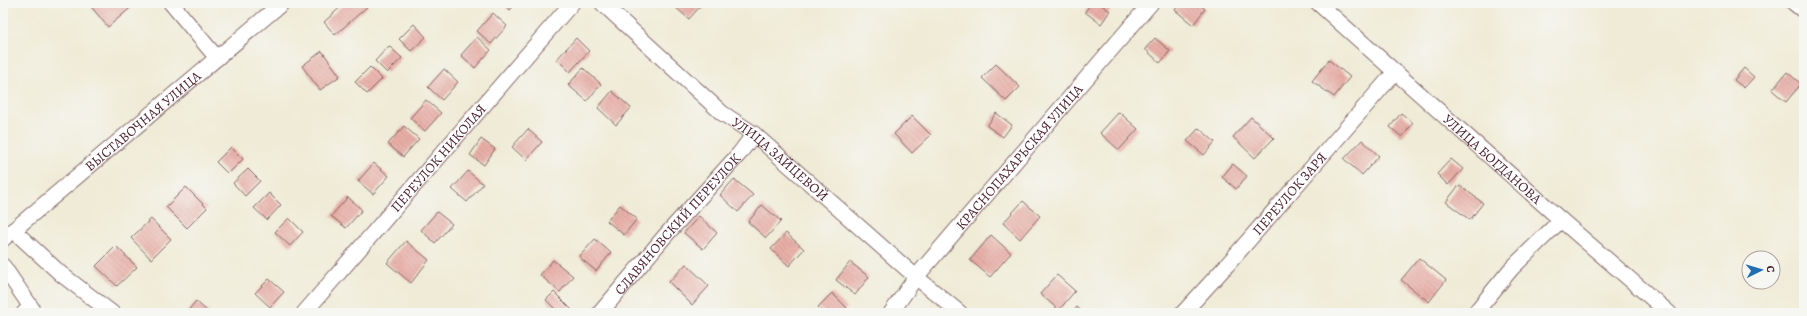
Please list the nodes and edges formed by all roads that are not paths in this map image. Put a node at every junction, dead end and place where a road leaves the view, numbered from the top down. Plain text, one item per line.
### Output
1 (171, 3) edge
2 (282, 3) edge
3 (572, 3) edge
4 (602, 3) edge
5 (1151, 3) edge
6 (1318, 3) edge
7 (1794, 3) edge
8 (1804, 11) edge
9 (217, 58) junction
10 (1395, 72) junction
11 (754, 134) junction
12 (1561, 220) junction
13 (8, 235) edge
14 (3, 266) edge
15 (916, 277) junction
16 (24, 313) edge
17 (112, 313) edge
18 (304, 313) edge
19 (600, 313) edge
20 (891, 313) edge
21 (960, 313) edge
22 (1183, 313) edge
23 (1475, 313) edge
24 (1669, 313) edge

1 - 9 street
2 - 9 street, ВЫСТАВОЧНАЯ УЛИЦА
3 - 18 street, ПЕРЕУЛОК НИКОЛАЯ
4 - 11 street, УЛИЦА ЗАЙЦЕВОЙ
5 - 15 street, КРАСНОПАХАРЬСКАЯ УЛИЦА
6 - 10 street, УЛИЦА БОГДАНОВА
7 - 8 street
9 - 13 street, ВЫСТАВОЧНАЯ УЛИЦА
10 - 12 street, УЛИЦА БОГДАНОВА
10 - 22 street, ПЕРЕУЛОК ЗАРЯ
11 - 15 street, УЛИЦА ЗАЙЦЕВОЙ
11 - 19 street, СЛАВЯНОВСКИЙ ПЕРЕУЛОК
12 - 23 street
12 - 24 street, УЛИЦА БОГДАНОВА
13 - 17 street
14 - 16 street
15 - 20 street, КРАСНОПАХАРЬСКАЯ УЛИЦА
15 - 21 street, УЛИЦА ЗАЙЦЕВОЙ

